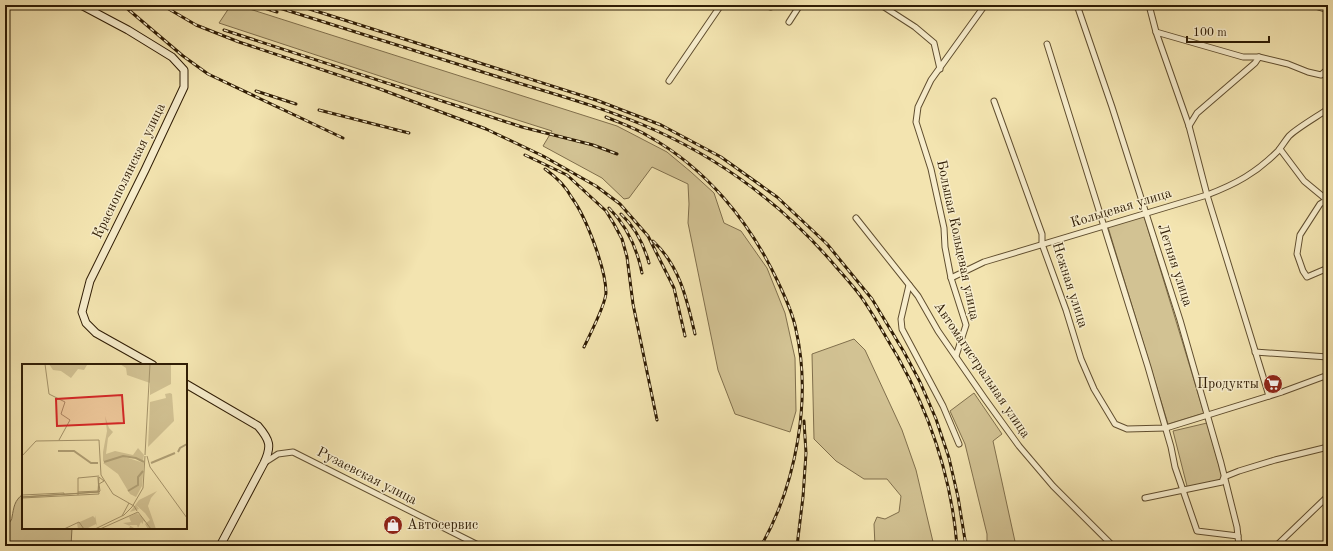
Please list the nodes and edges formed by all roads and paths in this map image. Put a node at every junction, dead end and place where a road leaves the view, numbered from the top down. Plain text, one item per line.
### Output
1 (81, 5) edge
2 (721, 5) edge
3 (763, 5) edge
4 (772, 5) edge
5 (800, 5) edge
6 (881, 5) edge
7 (985, 5) edge
8 (1077, 5) edge
9 (1149, 5) edge
10 (1312, 5) edge
11 (1328, 10) edge
12 (790, 22) dead end
13 (1156, 32) junction
14 (1047, 44) dead end
15 (1259, 57) junction
16 (940, 69) junction
17 (1328, 69) edge
18 (669, 81) dead end
19 (994, 101) dead end
20 (1328, 109) edge
21 (1189, 126) junction
22 (1280, 149) junction
23 (1207, 195) junction
24 (1328, 199) edge
25 (1145, 213) junction
26 (856, 218) dead end
27 (1104, 225) junction
28 (1042, 244) junction
29 (1328, 268) edge
30 (951, 278) junction
31 (909, 285) junction
32 (1255, 352) junction
33 (956, 356) junction
34 (1328, 358) edge
35 (151, 364) edge
36 (1328, 375) edge
37 (187, 385) edge
38 (1269, 396) junction
39 (1208, 415) junction
40 (1166, 428) junction
41 (959, 444) dead end
42 (1328, 447) edge
43 (264, 463) junction
44 (1224, 477) junction
45 (1183, 490) junction
46 (1328, 496) edge
47 (1145, 498) dead end
48 (1238, 536) junction
49 (220, 546) edge
50 (480, 546) edge
51 (1113, 546) edge
52 (1239, 546) edge
53 (1276, 546) edge

1 - 35 street, Краснополянская улица
2 - 18 street
3 - 4 street
5 - 12 street
6 - 16 street
7 - 16 street, Большая Кольцевая улица
8 - 25 street, Летняя улица
9 - 13 street
10 - 11 street
13 - 15 street
13 - 21 street
14 - 27 street
15 - 17 street
15 - 21 street
16 - 30 street, Большая Кольцевая улица
19 - 28 street, Нежная улица
20 - 22 street, Кольцевая улица
21 - 23 street
22 - 23 street, Кольцевая улица
22 - 24 street
23 - 25 street, Кольцевая улица
23 - 32 street
24 - 29 street
25 - 27 street, Кольцевая улица
25 - 39 street, Летняя улица
26 - 31 street, Автомагистральная улица
27 - 28 street, Кольцевая улица
27 - 40 street
28 - 30 street, Кольцевая улица
28 - 40 street, Нежная улица
30 - 33 street, Большая Кольцевая улица
31 - 33 street, Автомагистральная улица
31 - 41 street
32 - 34 street
32 - 38 street
33 - 51 street, Автомагистральная улица
36 - 38 street
37 - 43 street
38 - 39 street
39 - 40 street
39 - 44 street, Летняя улица
40 - 45 street
42 - 44 street
43 - 49 street
43 - 50 street, Рузаевская улица
44 - 45 street
44 - 48 street, Летняя улица
45 - 47 street
45 - 48 street
46 - 53 street
48 - 52 street, Летняя улица

